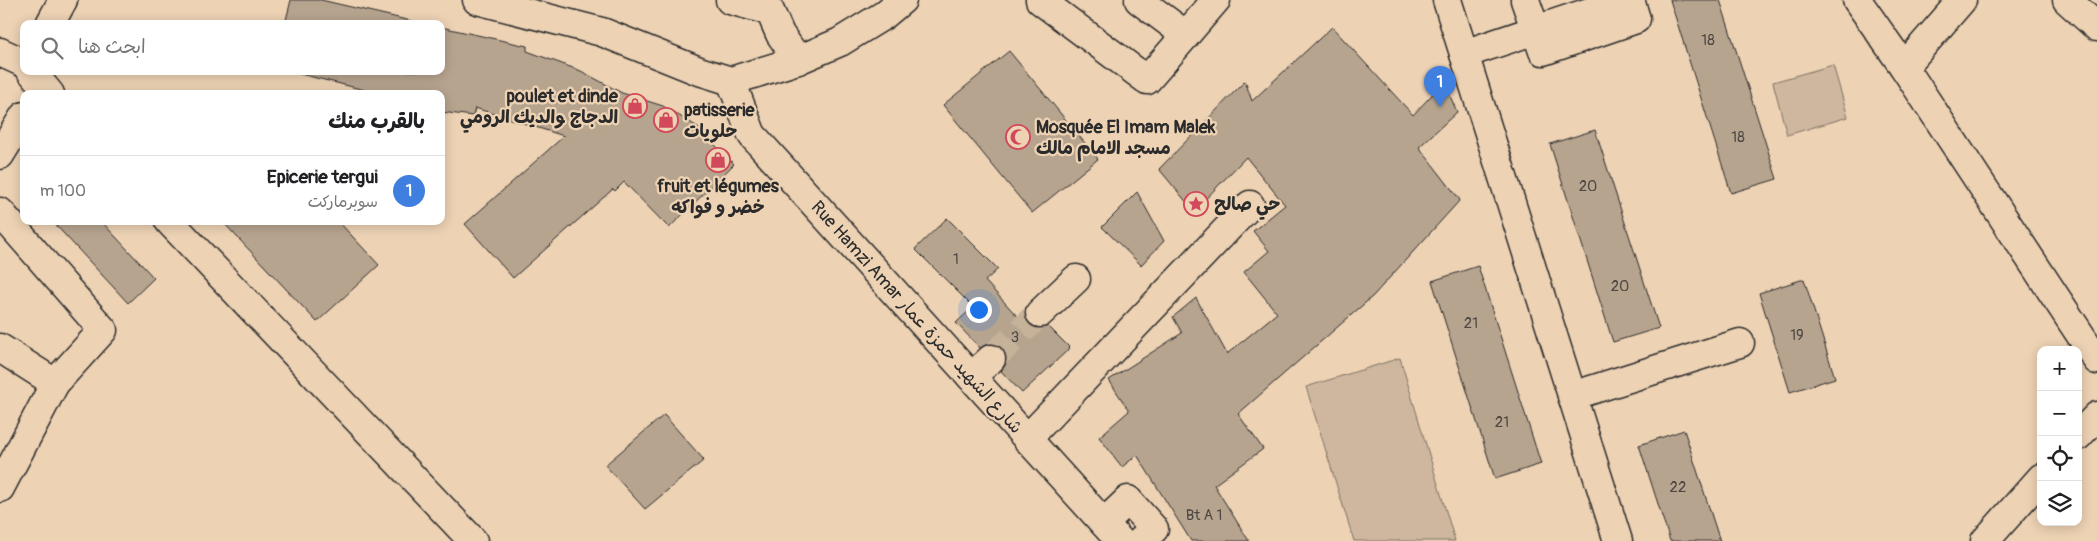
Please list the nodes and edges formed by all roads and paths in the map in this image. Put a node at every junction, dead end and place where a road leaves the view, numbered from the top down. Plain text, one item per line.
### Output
1 (63, 0) edge
2 (477, 0) edge
3 (730, 0) edge
4 (1040, 0) edge
5 (1138, 0) edge
6 (1216, 0) edge
7 (1447, 0) edge
8 (1525, 0) edge
9 (1625, 0) edge
10 (1630, 0) edge
11 (1857, 0) edge
12 (1962, 0) edge
13 (2067, 0) edge
14 (889, 5) edge
15 (52, 20) edge
16 (2097, 27) edge
17 (1536, 30) junction
18 (1186, 35) junction
19 (0, 52) edge
20 (1464, 54) junction
21 (798, 60) junction
22 (20, 61) edge
23 (1904, 67) junction
24 (731, 81) junction
25 (20, 122) edge
26 (0, 155) edge
27 (1250, 204) dead end
28 (0, 212) edge
29 (173, 225) edge
30 (1076, 279) dead end
31 (1040, 313) tunnel mouth
32 (1740, 343) dead end
33 (0, 348) edge
34 (991, 359) tunnel mouth
35 (2097, 360) edge
36 (971, 378) junction
37 (55, 384) junction
38 (1572, 396) junction
39 (2097, 416) edge
40 (2082, 432) edge
41 (1027, 439) junction
42 (2038, 481) edge
43 (0, 488) edge
44 (1112, 532) edge
45 (473, 541) edge
46 (1141, 541) edge
47 (1618, 541) edge
48 (1985, 541) edge

1 - 15 street
2 - 24 street
3 - 21 street
4 - 18 street
5 - 18 street
6 - 18 street
7 - 20 street
8 - 17 street
9 - 17 street
10 - 17 street
11 - 23 street
12 - 23 street
13 - 16 street
14 - 21 street
17 - 20 street
19 - 22 street
20 - 38 street
21 - 24 street
23 - 35 street
24 - 36 street, Rue Hamzi Amar شارع الشهيد حمزة عمار
25 - 26 street
27 - 41 street
28 - 37 street
29 - 45 street
30 - 31 street
32 - 38 street
33 - 37 street
34 - 36 street
36 - 41 street, Rue Hamzi Amar شارع الشهيد حمزة عمار
37 - 43 street
38 - 47 street
39 - 40 street
41 - 44 street, Rue Hamzi Amar شارع الشهيد حمزة عمار
42 - 48 street
44 - 46 street

